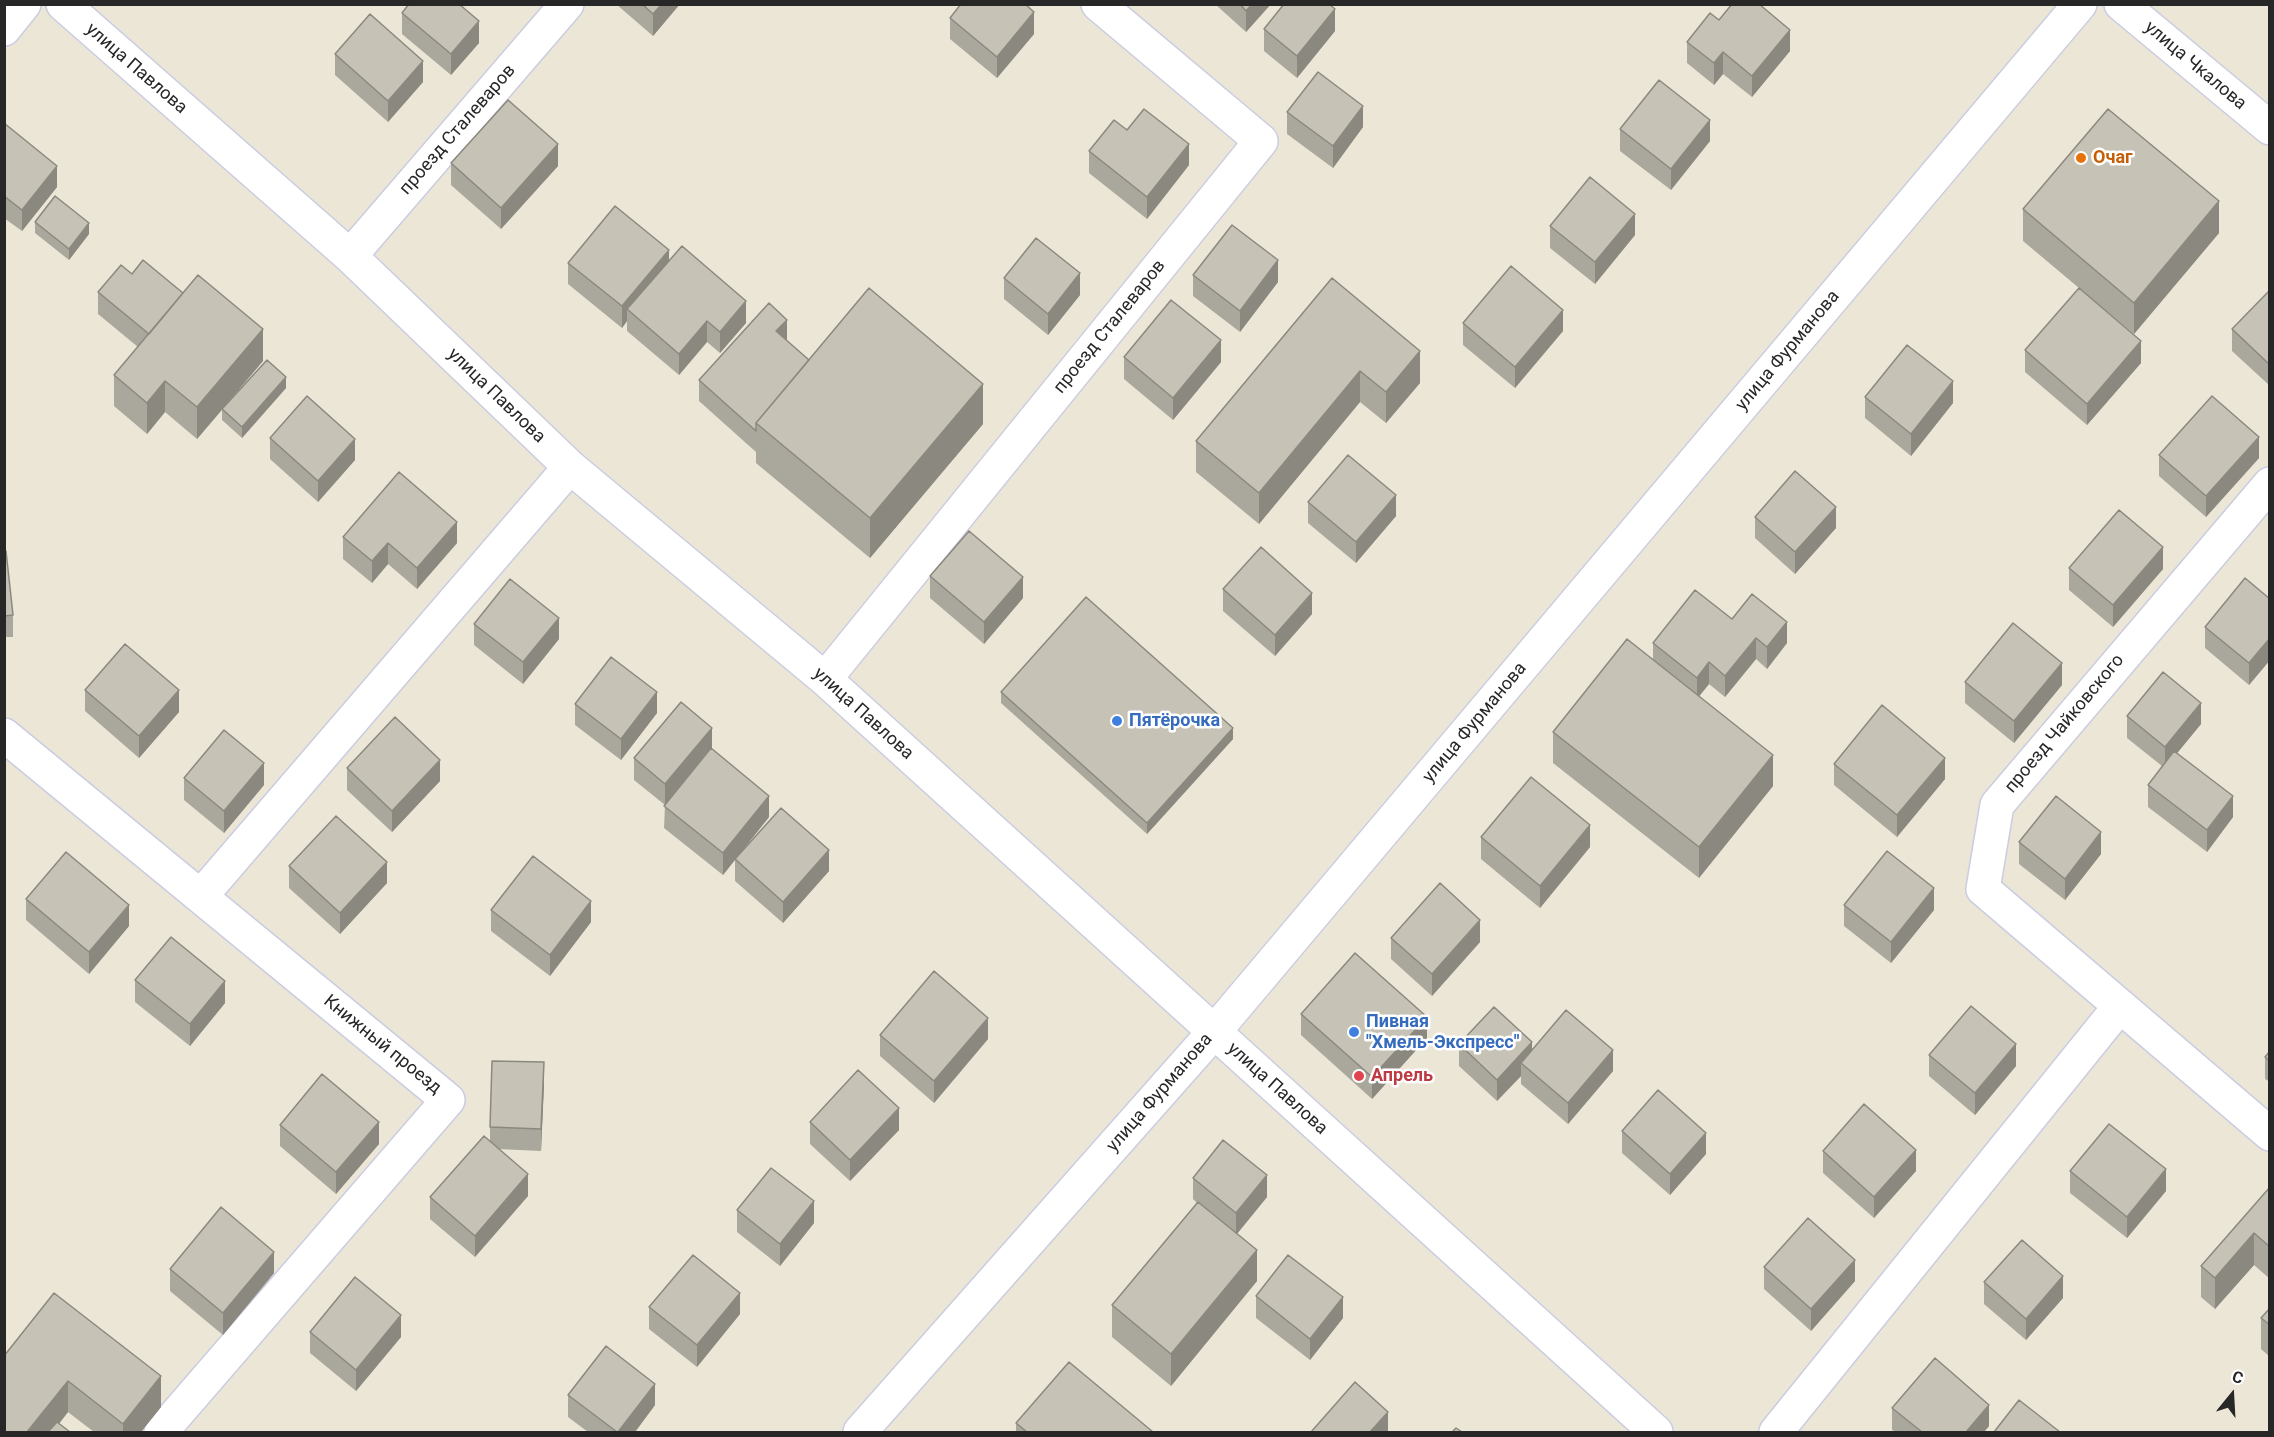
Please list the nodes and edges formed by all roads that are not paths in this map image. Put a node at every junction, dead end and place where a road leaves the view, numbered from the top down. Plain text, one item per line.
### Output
1 (24, 4) edge
2 (63, 4) edge
3 (567, 4) edge
4 (1098, 4) edge
5 (2080, 4) edge
6 (2121, 4) edge
7 (4, 28) edge
8 (2270, 128) edge
9 (350, 256) junction
10 (570, 467) junction
11 (2270, 484) edge
12 (825, 679) junction
13 (4, 735) edge
14 (201, 896) junction
15 (2120, 1006) junction
16 (1214, 1032) junction
17 (2270, 1134) edge
18 (161, 1432) edge
19 (860, 1432) edge
20 (1656, 1432) edge
21 (1776, 1432) edge

1 - 7 street
2 - 9 street, улица Павлова
3 - 9 street, проезд Сталеваров
4 - 12 street, проезд Сталеваров
5 - 16 street, улица Фурманова
6 - 8 street, улица Чкалова
9 - 10 street, улица Павлова
10 - 12 street, улица Павлова
10 - 14 street
11 - 15 street, проезд Чайковского
12 - 16 street, улица Павлова
13 - 14 street, Книжный проезд
14 - 18 street, Книжный проезд
15 - 17 street, проезд Чайковского
15 - 21 street
16 - 19 street, улица Фурманова
16 - 20 street, улица Павлова

